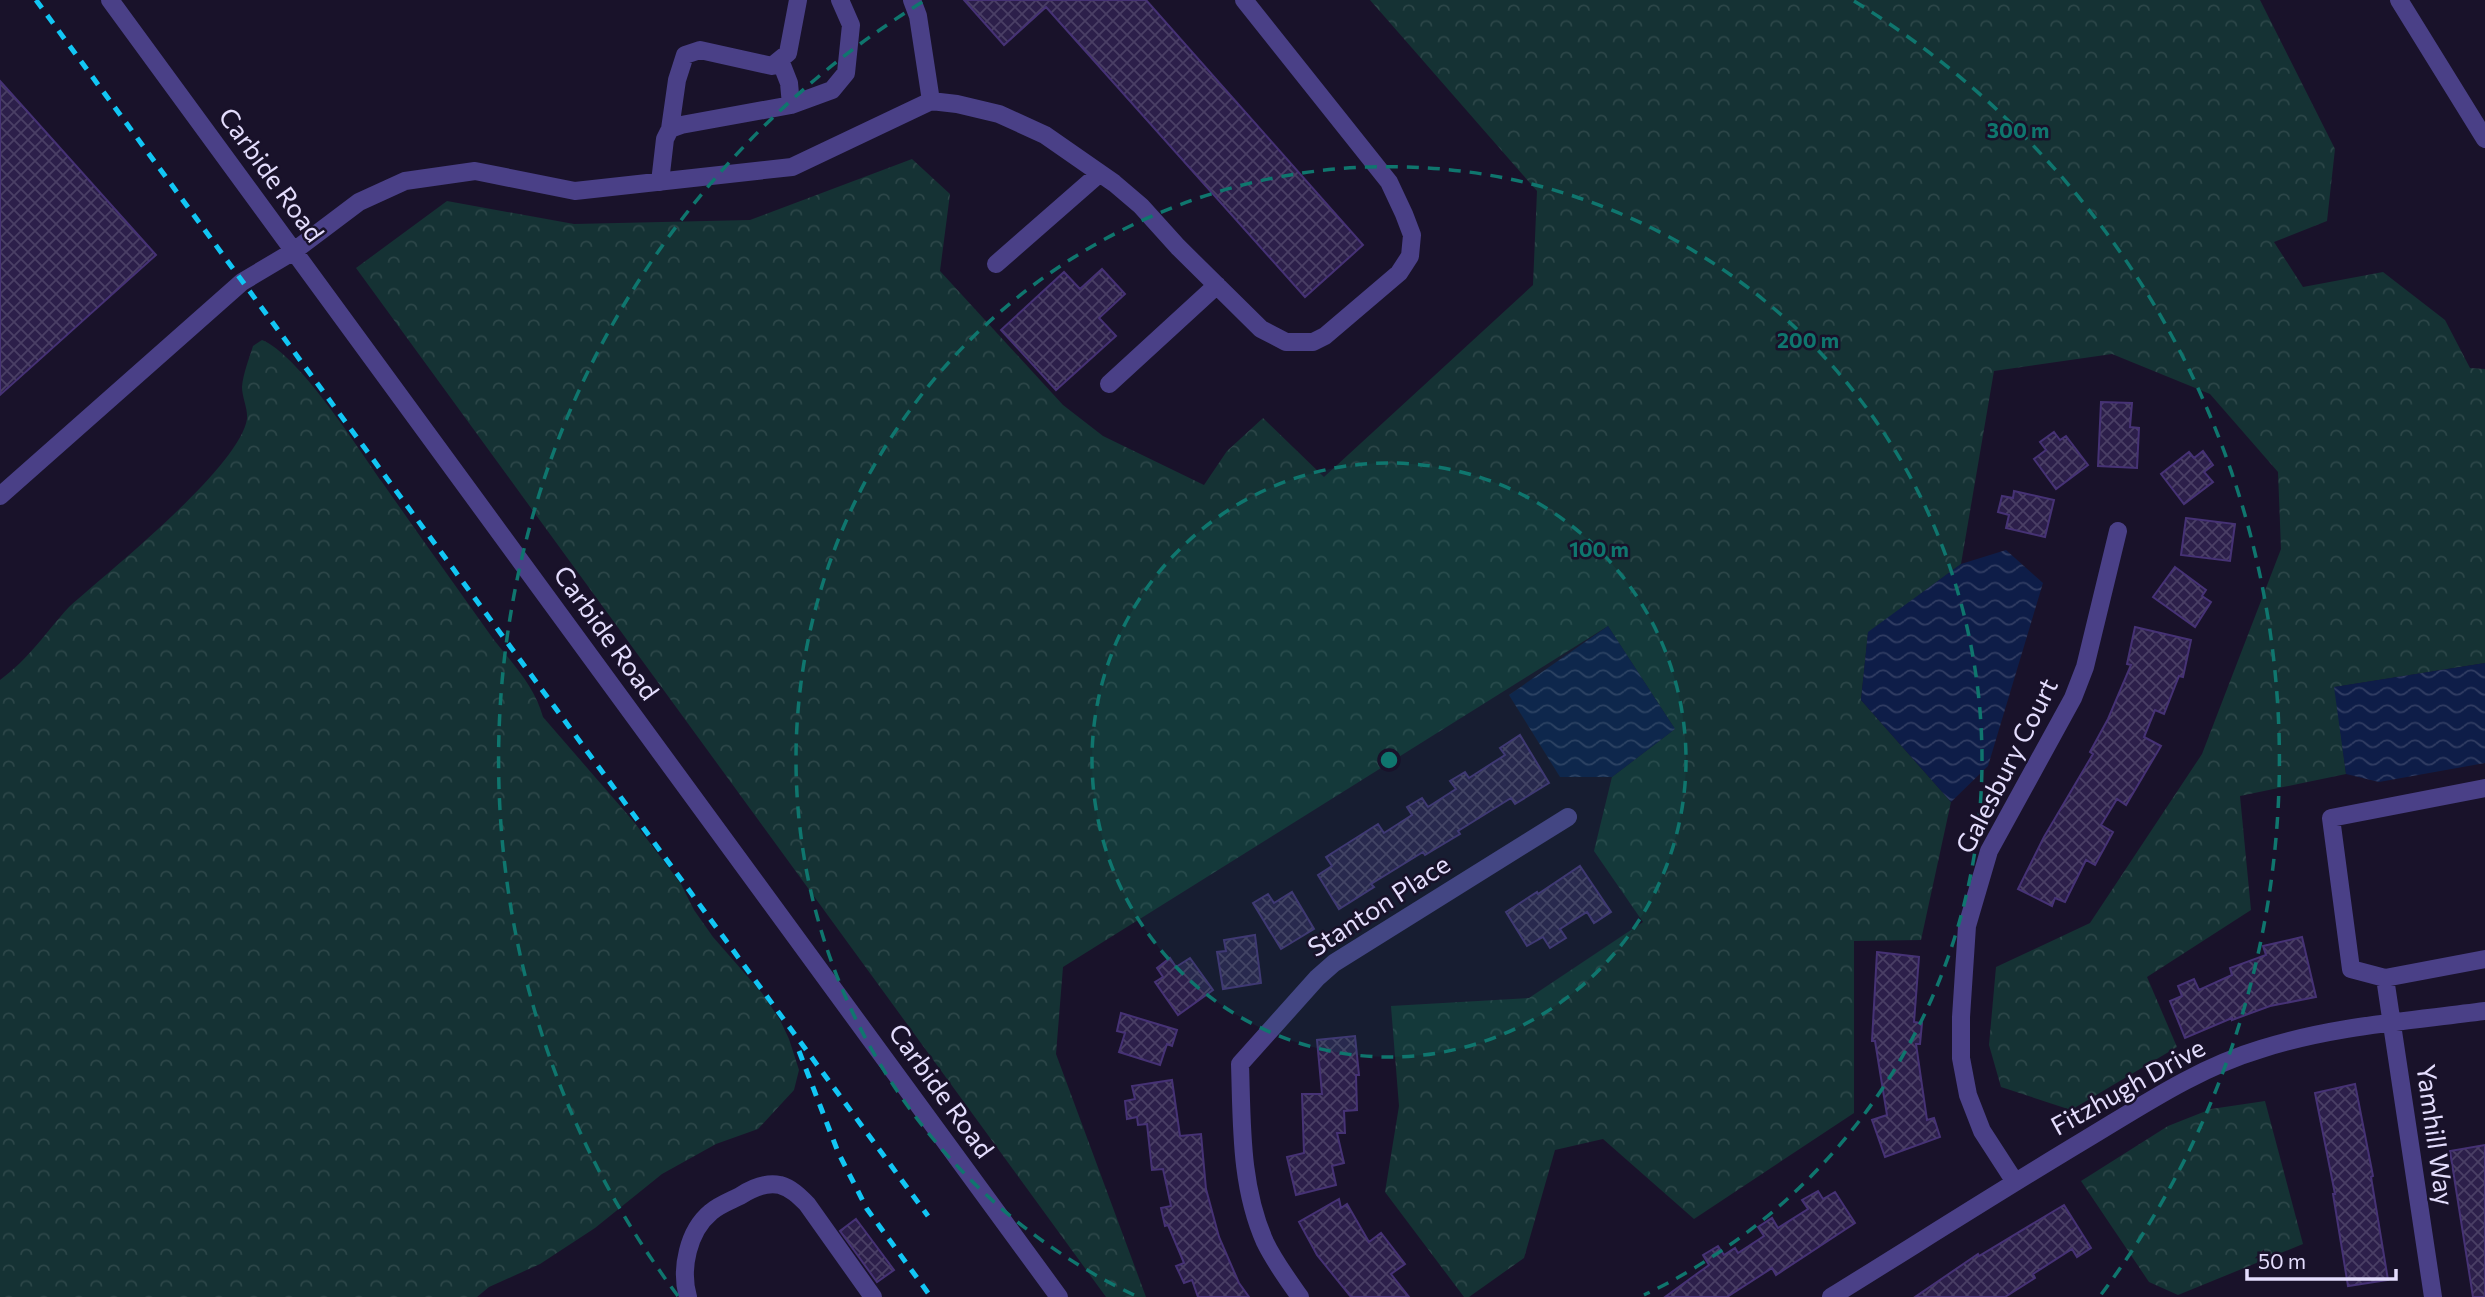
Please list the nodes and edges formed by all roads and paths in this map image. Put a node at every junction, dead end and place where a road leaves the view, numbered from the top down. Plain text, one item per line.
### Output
1 (110, 0) edge
2 (798, 0) edge
3 (840, 0) edge
4 (912, 0) edge
5 (1244, 0) edge
6 (2399, 0) edge
7 (780, 60) junction
8 (931, 101) junction
9 (791, 105) junction
10 (670, 129) junction
11 (2485, 139) edge
12 (1100, 173) junction
13 (660, 182) junction
14 (293, 251) junction
15 (996, 264) dead end
16 (1217, 285) junction
17 (1109, 384) dead end
18 (0, 496) edge
19 (2118, 531) dead end
20 (2485, 788) edge
21 (1568, 817) dead end
22 (2485, 958) edge
23 (2385, 978) junction
24 (2485, 1012) edge
25 (2392, 1023) junction
26 (2015, 1182) junction
27 (1842, 1294) edge
28 (688, 1297) edge
29 (873, 1297) edge
30 (1059, 1297) edge
31 (1300, 1297) edge
32 (2433, 1297) edge

1 - 14 street, Carbide Road
2 - 7 street
3 - 9 street
4 - 8 street
5 - 16 street
6 - 11 street
7 - 9 street
7 - 10 street
8 - 12 street
8 - 13 street
9 - 10 street
10 - 13 street
12 - 15 street
12 - 16 street
13 - 14 street
14 - 18 street
14 - 30 street, Carbide Road
16 - 17 street
19 - 26 street, Galesbury Court
20 - 23 street
21 - 31 street, Stanton Place
22 - 23 street
23 - 25 street, Yamhill Way
24 - 25 street, Fitzhugh Drive
25 - 26 street, Fitzhugh Drive
25 - 32 street, Yamhill Way
26 - 27 street, Fitzhugh Drive
28 - 29 street

